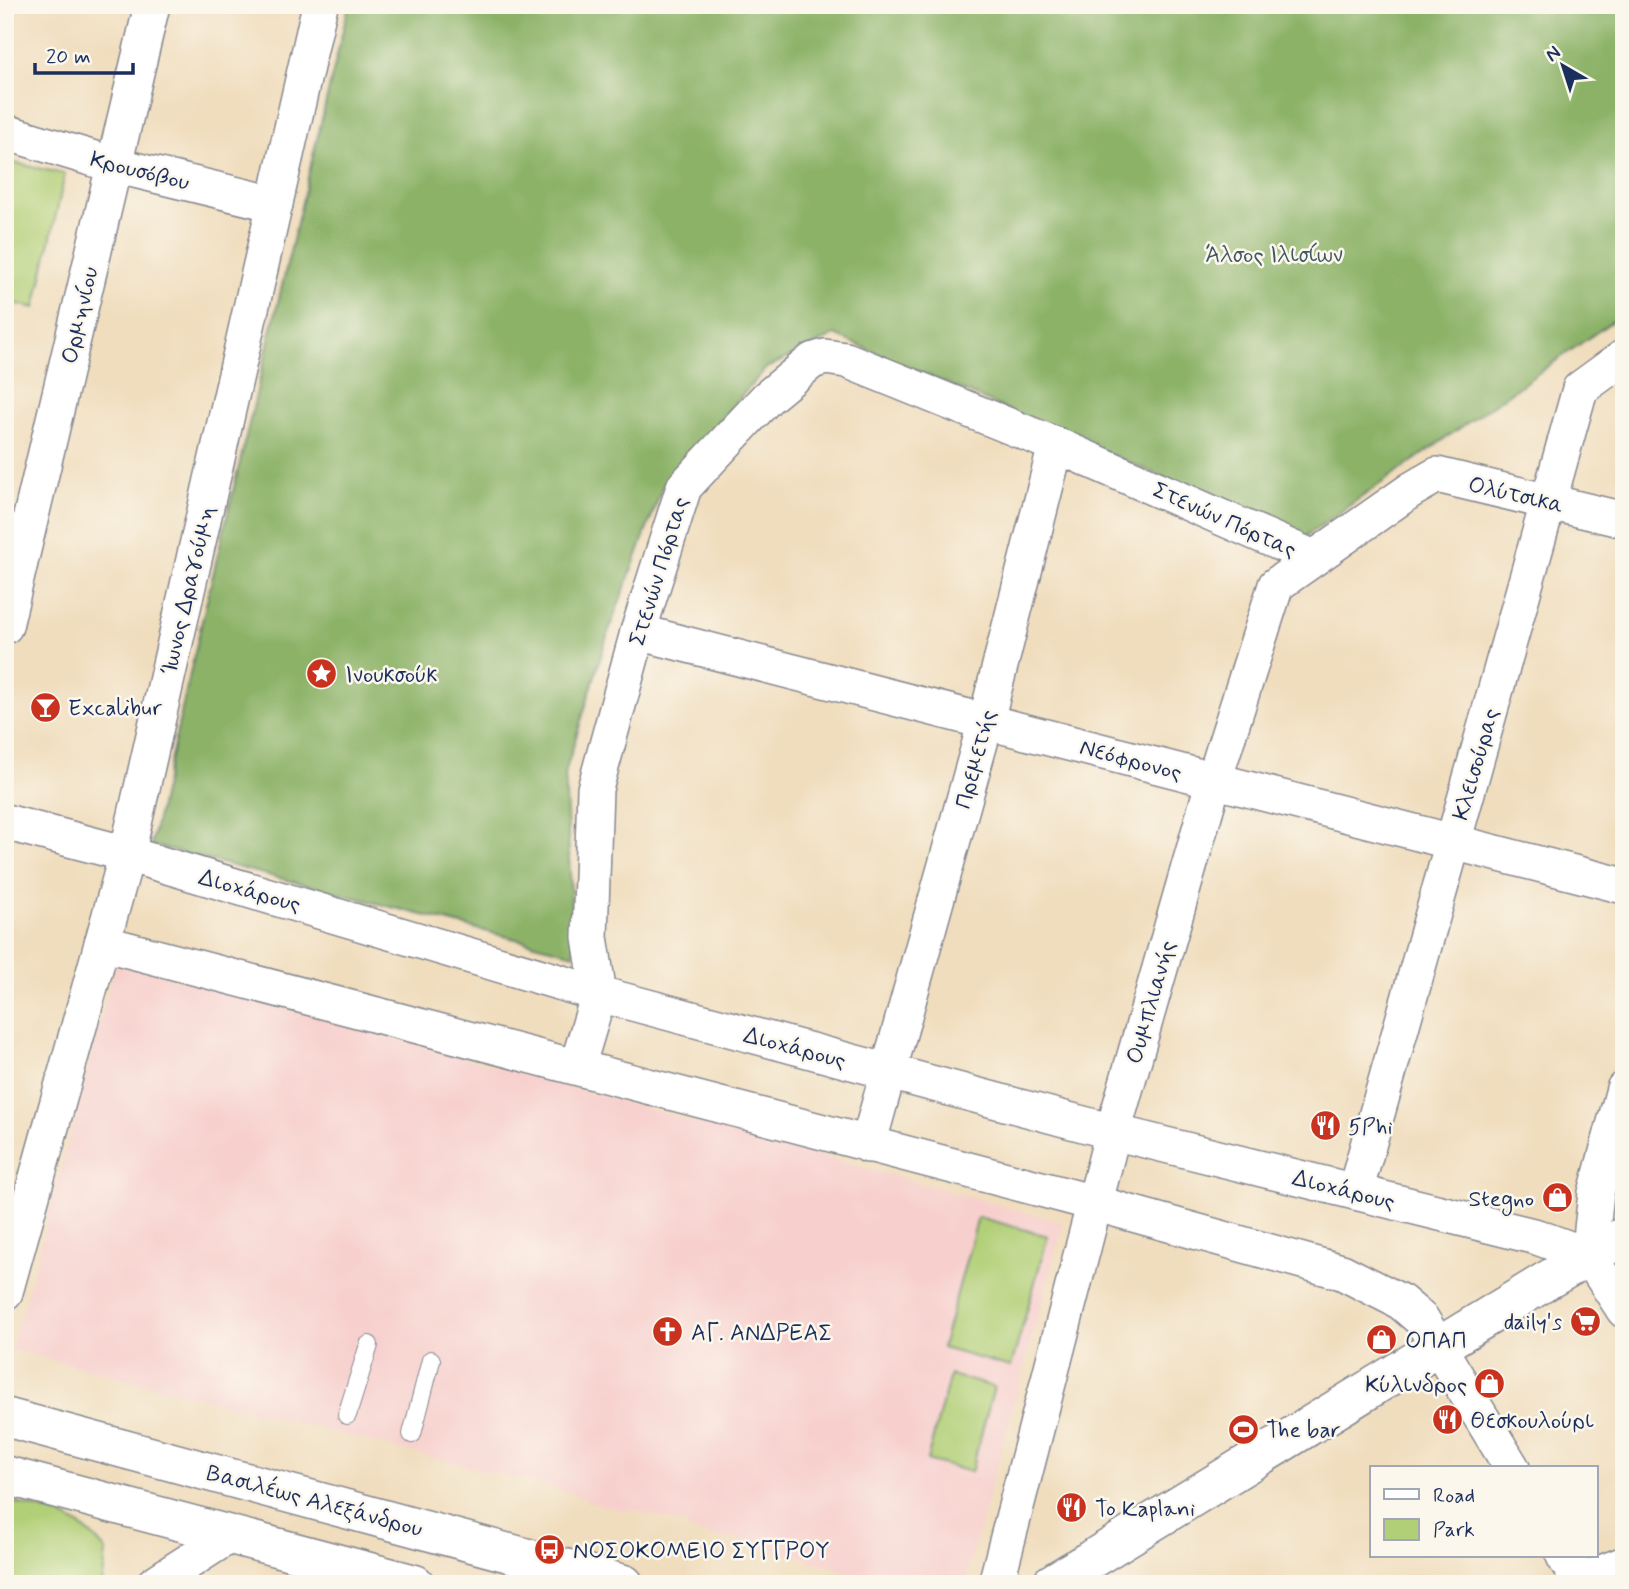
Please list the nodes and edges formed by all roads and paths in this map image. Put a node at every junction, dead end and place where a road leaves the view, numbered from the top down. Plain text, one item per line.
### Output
1 (152, 5) edge
2 (320, 5) edge
3 (5, 132) edge
4 (114, 165) junction
5 (275, 204) junction
6 (1624, 357) edge
7 (1056, 444) junction
8 (1411, 490) joint
9 (1548, 501) junction
10 (1624, 520) edge
11 (1314, 558) junction
12 (5, 626) edge
13 (638, 632) junction
14 (986, 721) junction
15 (1214, 780) junction
16 (5, 822) edge
17 (1453, 842) junction
18 (127, 854) junction
19 (1624, 886) edge
20 (102, 943) junction
21 (599, 994) junction
22 (577, 1067) junction
23 (887, 1073) junction
24 (1624, 1089) edge
25 (1113, 1132) junction
26 (868, 1144) junction
27 (1355, 1192) junction
28 (1094, 1203) junction
29 (1624, 1236) edge
30 (1589, 1256) junction
31 (5, 1292) edge
32 (1624, 1310) edge
33 (369, 1345) dead end
34 (1439, 1346) junction
35 (431, 1360) dead end
36 (348, 1415) dead end
37 (5, 1417) edge
38 (412, 1434) dead end
39 (1511, 1466) edge
40 (5, 1475) edge
41 (230, 1535) junction
42 (1624, 1566) edge
43 (1574, 1574) edge
44 (154, 1584) edge
45 (415, 1584) edge
46 (624, 1584) edge
47 (996, 1584) edge
48 (1051, 1584) edge

1 - 4 street, Ορμηνίου
2 - 5 street, Ίωνος Δραγούμη
3 - 4 street, Κρουσόβου
4 - 5 street, Κρουσόβου
4 - 12 street, Ορμηνίου
5 - 18 street, Ίωνος Δραγούμη
6 - 9 street, Κλεισούρας
7 - 11 street, Στενών Πόρτας
7 - 13 street, Στενών Πόρτας
7 - 14 street, Πρεμετής
8 - 9 street, Ολύτσικα
8 - 11 street, Ουμπλιανής
9 - 10 street, Ολύτσικα
9 - 17 street, Κλεισούρας
11 - 15 street, Ουμπλιανής
13 - 14 street, Νεόφρονος
13 - 21 street, Στενών Πόρτας
14 - 15 street, Νεόφρονος
14 - 23 street, Πρεμετής
15 - 17 street, Νεόφρονος
15 - 25 street, Ουμπλιανής
16 - 18 street, Διοχάρους
17 - 19 street, Νεόφρονος
17 - 27 street, Κλεισούρας
18 - 20 street, Ίωνος Δραγούμη
18 - 21 street, Διοχάρους
20 - 22 street
20 - 31 street, Ίωνος Δραγούμη
21 - 22 street
21 - 23 street, Διοχάρους
22 - 26 street
23 - 25 street, Διοχάρους
23 - 26 street, Πρεμετής
24 - 30 street
25 - 27 street, Διοχάρους
25 - 28 street, Ουμπλιανής
26 - 28 street
27 - 30 street, Διοχάρους
28 - 34 street
28 - 47 street, Ουμπλιανής
29 - 30 main road
30 - 32 street
30 - 34 main road
33 - 36 lane
34 - 39 street
34 - 48 main road
35 - 38 lane
37 - 46 main road, Βασιλέως Αλεξάνδρου
40 - 41 main road
41 - 44 street
41 - 45 main road
42 - 43 main road

